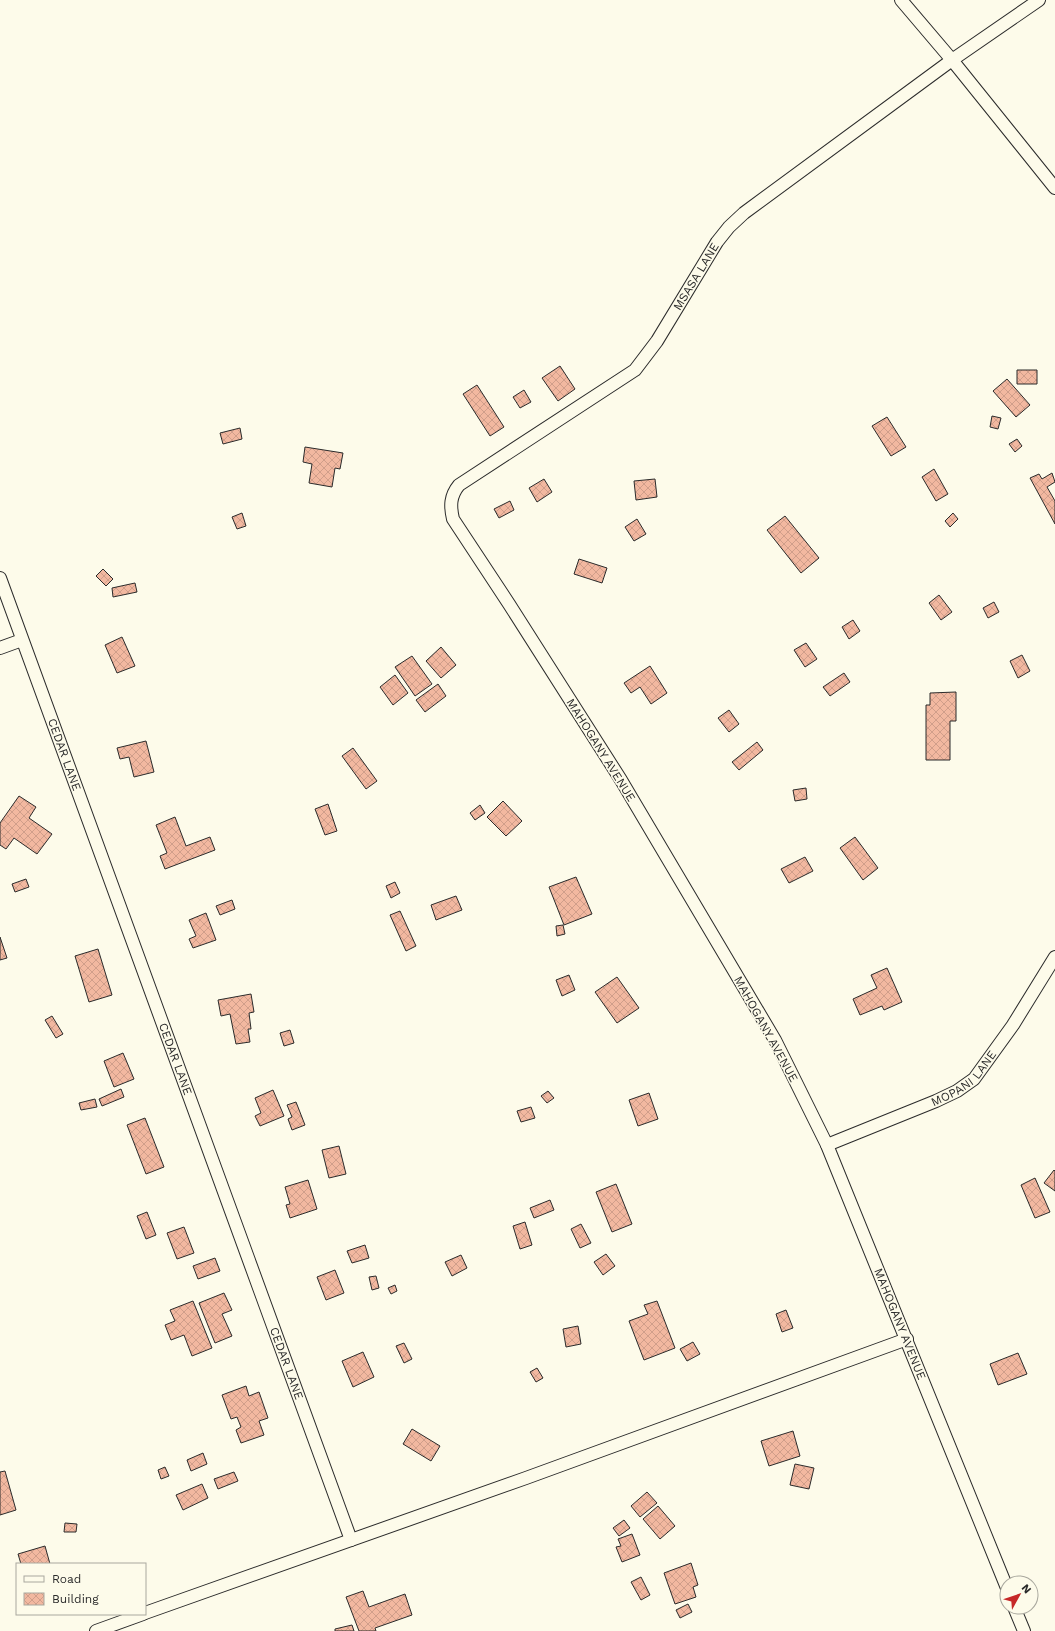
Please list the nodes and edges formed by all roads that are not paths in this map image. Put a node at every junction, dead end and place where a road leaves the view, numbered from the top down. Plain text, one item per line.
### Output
1 (901, 0) edge
2 (1039, 0) edge
3 (952, 60) junction
4 (1055, 188) edge
5 (451, 504) joint
6 (0, 578) edge
7 (22, 640) junction
8 (0, 648) edge
9 (1055, 957) edge
10 (827, 1145) junction
11 (907, 1339) junction
12 (351, 1540) junction
13 (1002, 1575) edge
14 (146, 1613) edge
15 (141, 1615) edge
16 (1017, 1615) edge
17 (96, 1631) edge
18 (1024, 1631) edge

1 - 3 street
2 - 3 street, MSASA LANE
3 - 4 street
3 - 5 street, MSASA LANE
5 - 10 street, MAHOGANY AVENUE
6 - 7 street, CEDAR LANE
7 - 8 street
7 - 12 street, CEDAR LANE
9 - 10 street, MOPANI LANE
10 - 11 street, MAHOGANY AVENUE
11 - 12 street
11 - 13 street, MAHOGANY AVENUE
12 - 14 street
15 - 17 street
16 - 18 street

